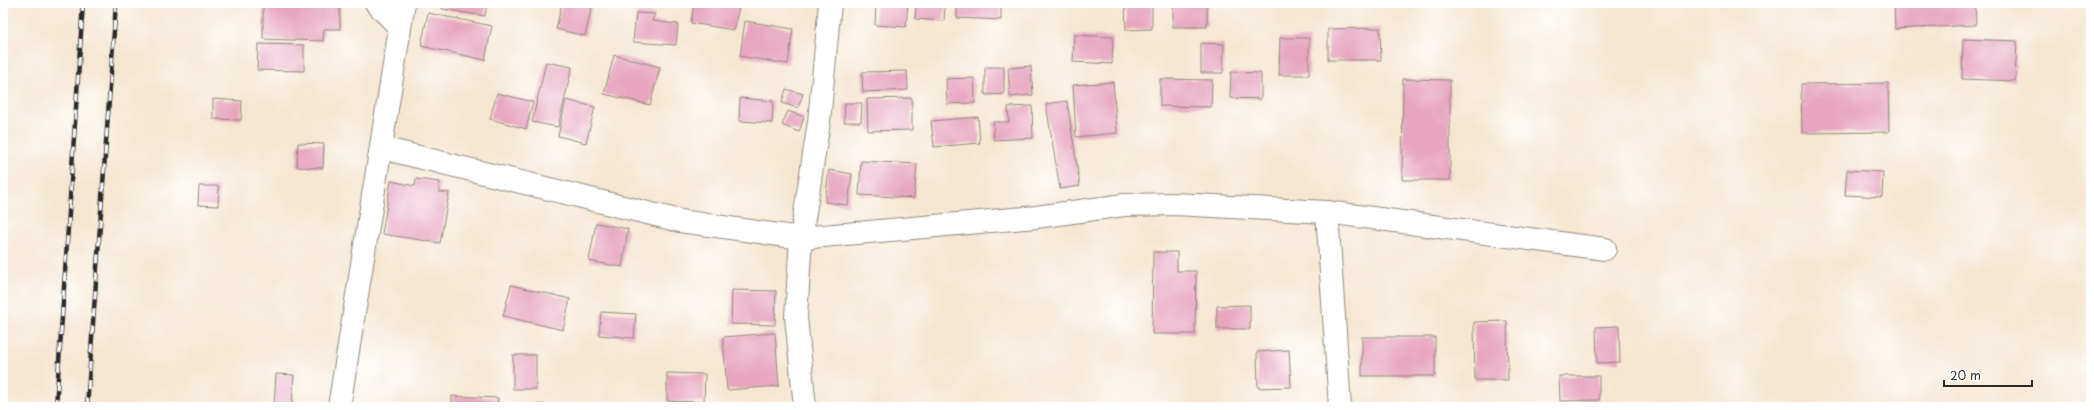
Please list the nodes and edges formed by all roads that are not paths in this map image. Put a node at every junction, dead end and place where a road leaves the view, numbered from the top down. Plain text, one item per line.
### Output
1 (376, 3) edge
2 (404, 3) edge
3 (830, 3) edge
4 (400, 28) junction
5 (382, 148) junction
6 (1327, 212) junction
7 (801, 238) junction
8 (1605, 249) dead end
9 (339, 407) edge
10 (805, 407) edge
11 (1340, 407) edge

1 - 4 street
2 - 4 street
3 - 7 street
4 - 5 street
5 - 7 street
5 - 9 street
6 - 7 street
6 - 8 street
6 - 11 street
7 - 10 street

